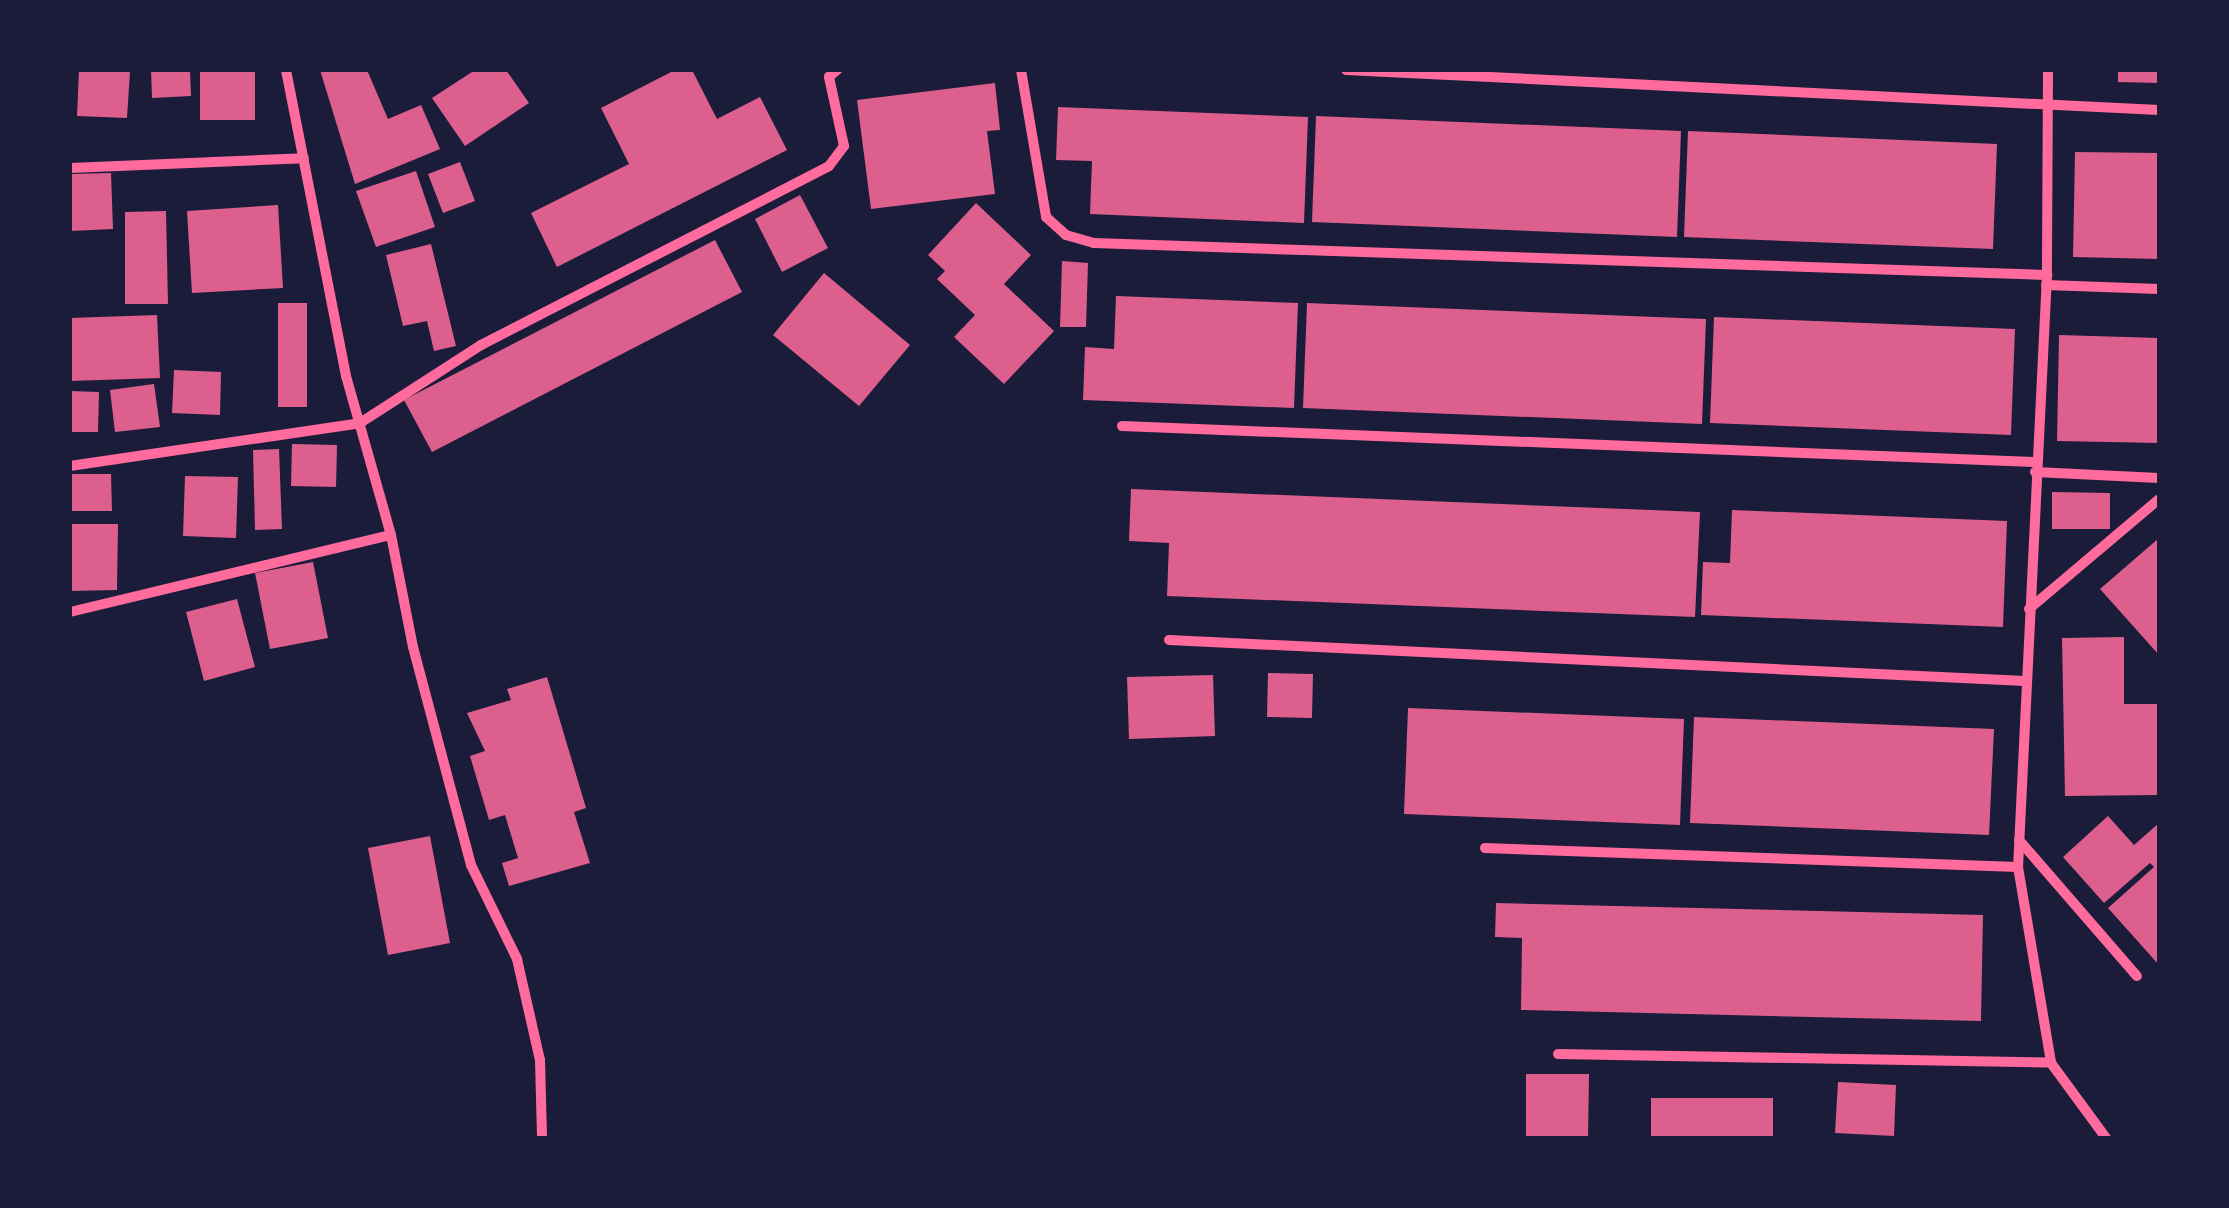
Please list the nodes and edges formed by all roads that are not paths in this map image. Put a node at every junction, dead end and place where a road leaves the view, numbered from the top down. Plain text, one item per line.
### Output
1 (836, 70) edge
2 (1021, 70) edge
3 (1346, 70) edge
4 (2048, 70) edge
5 (289, 72) edge
6 (2048, 106) junction
7 (2159, 110) edge
8 (304, 158) junction
9 (70, 168) edge
10 (2046, 280) junction
11 (2159, 289) edge
12 (360, 423) junction
13 (1122, 426) dead end
14 (70, 466) edge
15 (2036, 467) junction
16 (2159, 478) edge
17 (2159, 499) edge
18 (391, 535) junction
19 (2029, 609) junction
20 (70, 612) edge
21 (1169, 640) dead end
22 (2025, 681) junction
23 (2018, 840) junction
24 (1485, 848) dead end
25 (2018, 867) junction
26 (2137, 976) dead end
27 (1558, 1054) dead end
28 (2050, 1063) junction
29 (542, 1138) edge
30 (2106, 1138) edge

1 - 12 street
2 - 10 street
3 - 6 street
4 - 6 street
5 - 8 street
6 - 7 street
6 - 10 street
8 - 9 street
8 - 12 street
10 - 11 street
10 - 15 street
12 - 14 street
12 - 18 street
13 - 15 street
15 - 16 street
15 - 19 street
17 - 19 street
18 - 20 street
18 - 29 street
19 - 22 street
21 - 22 street
22 - 23 street
23 - 25 street
23 - 26 street
24 - 25 street
25 - 28 street
27 - 28 street
28 - 30 street

